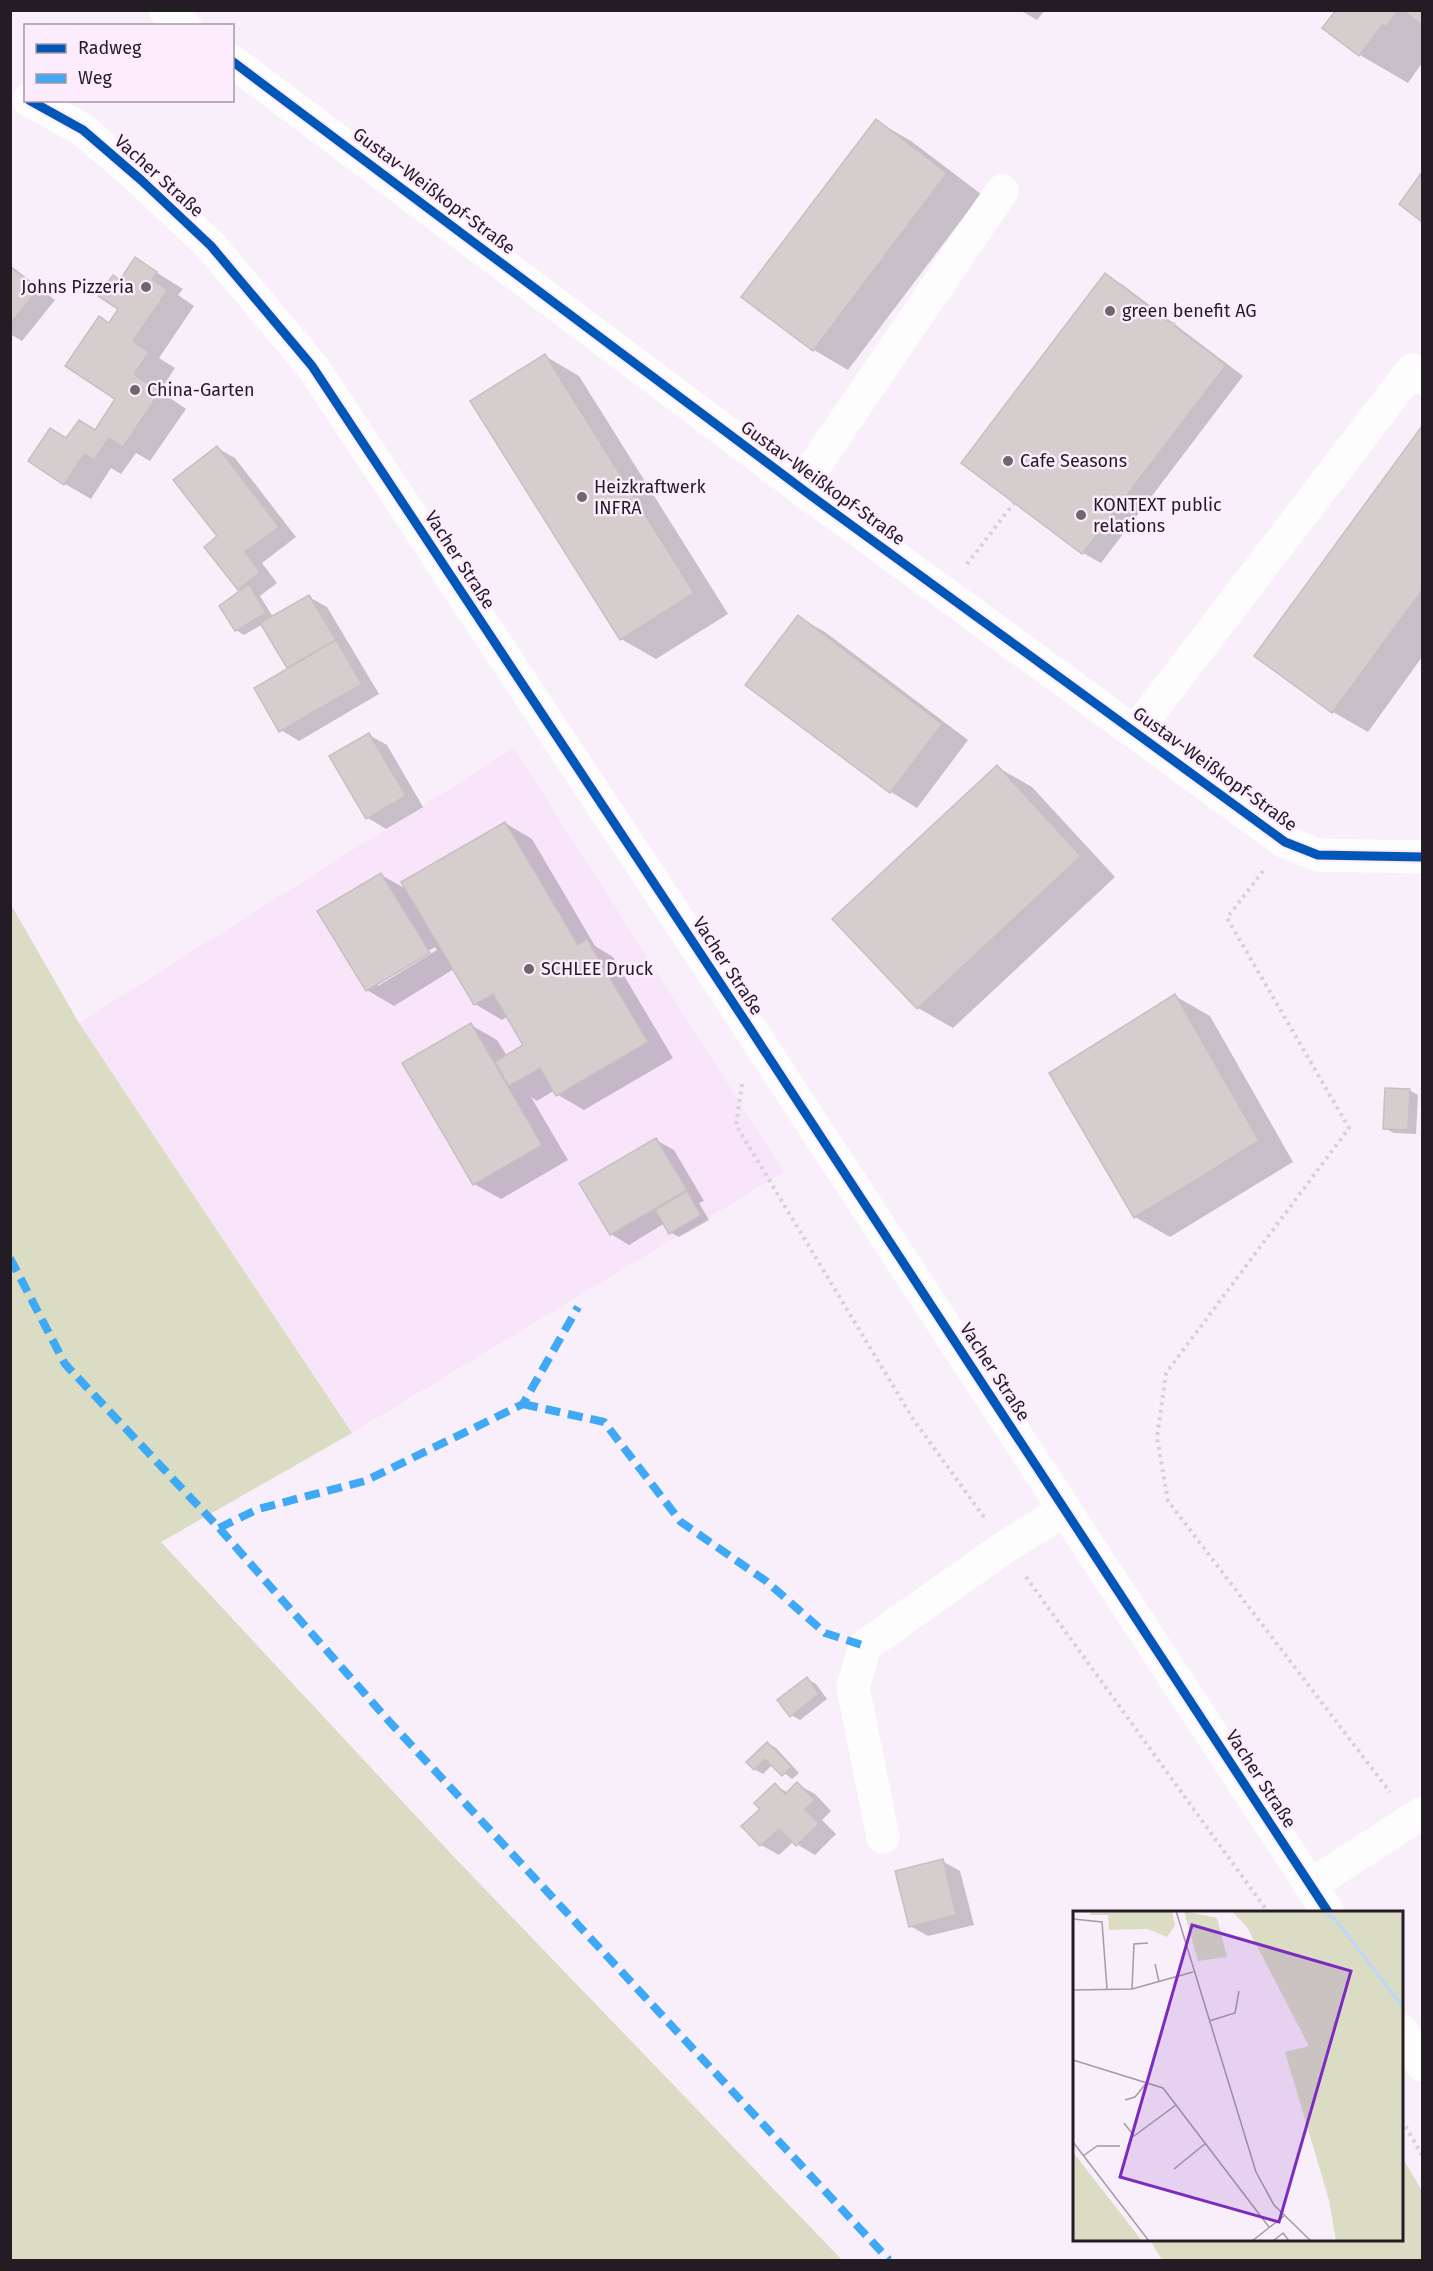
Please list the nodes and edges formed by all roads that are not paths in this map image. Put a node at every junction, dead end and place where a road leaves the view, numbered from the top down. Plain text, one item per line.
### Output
1 (165, 10) edge
2 (182, 24) edge
3 (234, 62) edge
4 (10, 90) edge
5 (24, 98) edge
6 (31, 102) edge
7 (1002, 191) dead end
8 (1422, 378) edge
9 (800, 487) junction
10 (1135, 732) junction
11 (1422, 857) edge
12 (1065, 1510) junction
13 (1417, 1816) edge
14 (883, 1837) dead end
15 (1311, 1885) junction
16 (1327, 1911) edge
17 (1403, 2034) edge
18 (1422, 2065) edge

1 - 2 street
3 - 9 street, Gustav-Weißkopf-Straße
4 - 5 street, Vacher Straße
6 - 12 street, Vacher Straße
7 - 9 street
8 - 10 street
9 - 10 street, Gustav-Weißkopf-Straße
10 - 11 street, Gustav-Weißkopf-Straße
12 - 14 street
12 - 15 street, Vacher Straße
13 - 15 street
15 - 16 street, Vacher Straße
17 - 18 street

